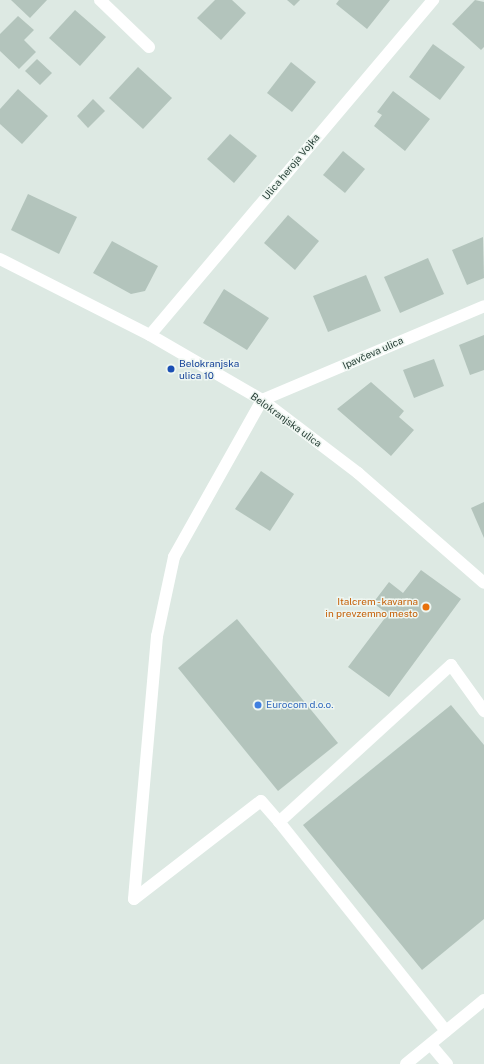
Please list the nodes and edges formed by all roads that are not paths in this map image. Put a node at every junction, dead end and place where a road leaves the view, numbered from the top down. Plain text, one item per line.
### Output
1 (100, 0) edge
2 (433, 0) edge
3 (149, 47) dead end
4 (0, 259) edge
5 (484, 306) edge
6 (150, 334) junction
7 (262, 400) junction
8 (484, 582) edge
9 (484, 711) edge
10 (279, 822) junction
11 (484, 1000) edge
12 (446, 1031) junction
13 (431, 1044) junction
14 (406, 1064) edge
15 (447, 1064) edge

1 - 3 street
2 - 6 street, Ulica heroja Vojka
4 - 6 street, Belokranjska ulica
5 - 7 street, Ipavčeva ulica
6 - 7 street, Belokranjska ulica
7 - 8 street, Belokranjska ulica
7 - 10 street
9 - 10 street
10 - 12 street
11 - 12 street
12 - 13 street
13 - 14 street
13 - 15 street

